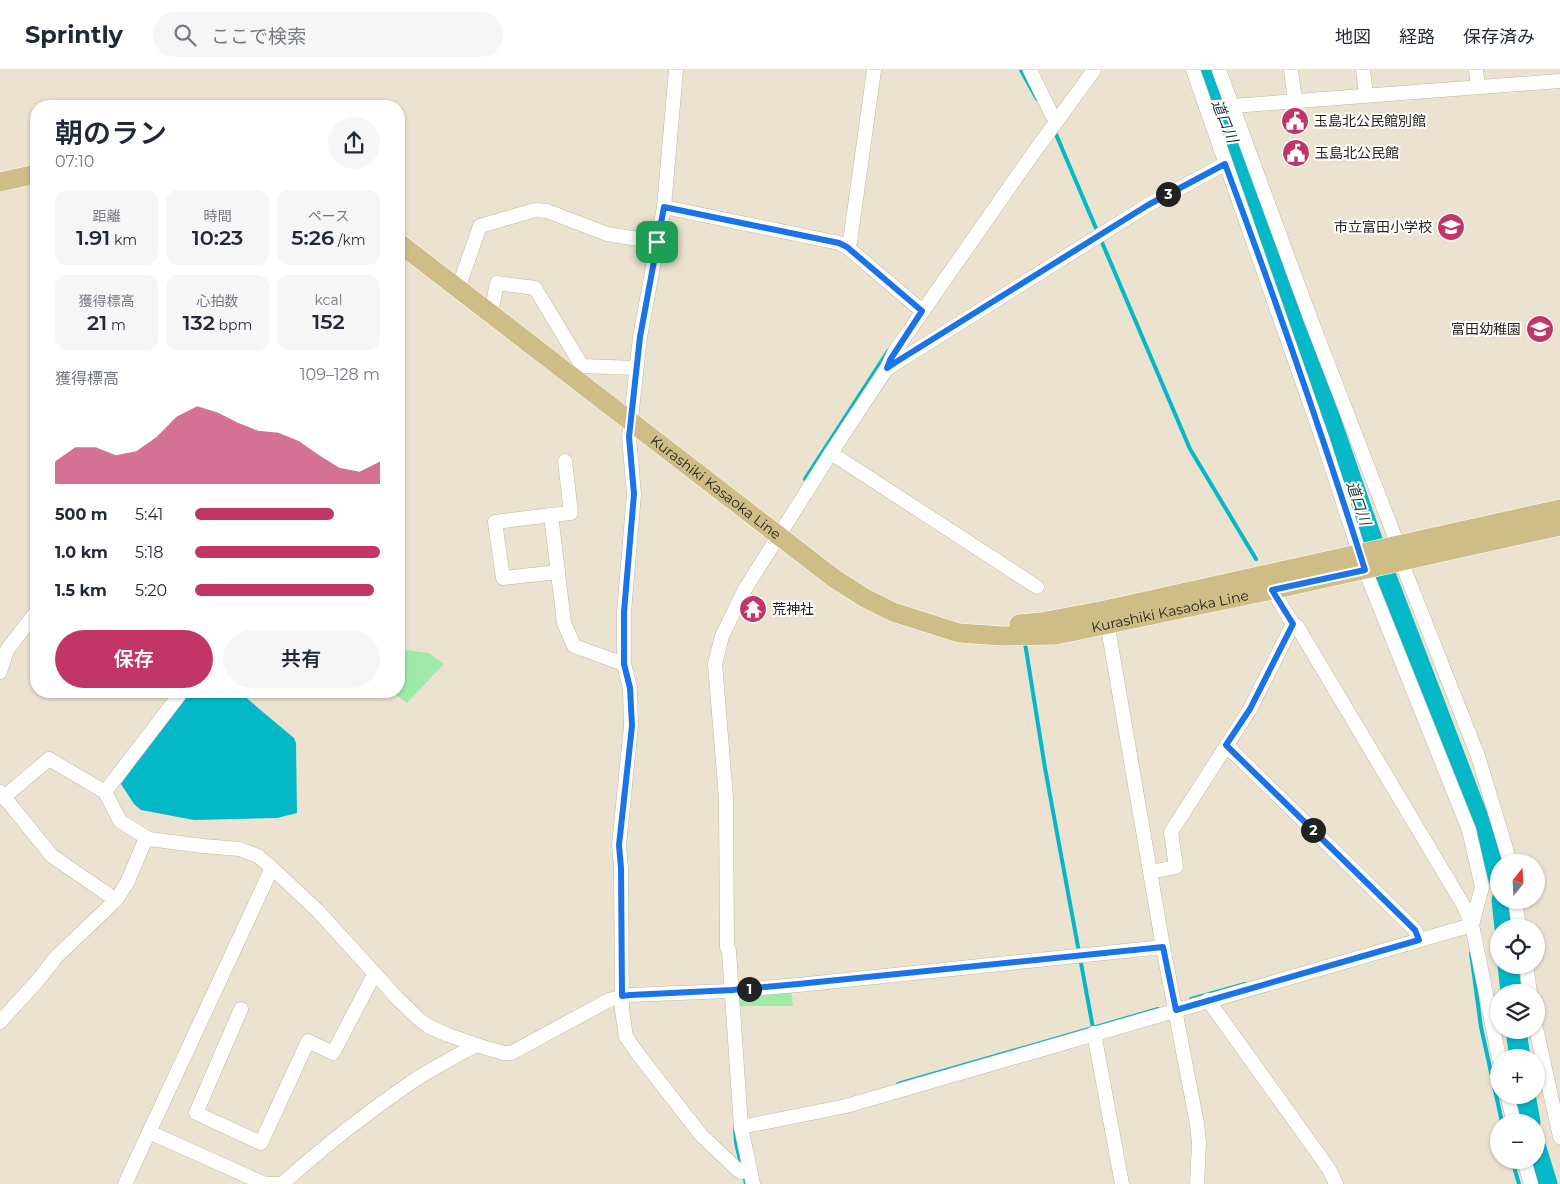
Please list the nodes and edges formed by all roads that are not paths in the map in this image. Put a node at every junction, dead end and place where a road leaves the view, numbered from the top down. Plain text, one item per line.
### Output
1 (676, 70) edge
2 (874, 70) edge
3 (1030, 70) edge
4 (1094, 70) edge
5 (1193, 70) edge
6 (1219, 70) edge
7 (1291, 70) edge
8 (1363, 70) edge
9 (1476, 70) edge
10 (1560, 81) edge
11 (1478, 86) junction
12 (1366, 95) junction
13 (1295, 101) junction
14 (1231, 106) junction
15 (1206, 108) junction
16 (1057, 121) junction
17 (1225, 164) junction
18 (30, 175) edge
19 (0, 182) edge
20 (664, 207) junction
21 (657, 242) junction
22 (847, 247) junction
23 (405, 248) edge
24 (458, 290) junction
25 (493, 303) dead end
26 (919, 309) junction
27 (636, 368) junction
28 (887, 368) junction
29 (630, 422) junction
30 (831, 453) junction
31 (565, 461) dead end
32 (1560, 509) edge
33 (551, 515) junction
34 (1560, 526) edge
35 (779, 535) junction
36 (1400, 553) junction
37 (1363, 562) junction
38 (558, 572) junction
39 (1037, 586) dead end
40 (1272, 590) junction
41 (1106, 618) junction
42 (30, 620) edge
43 (1290, 621) junction
44 (624, 664) junction
45 (0, 672) edge
46 (177, 698) edge
47 (1228, 743) junction
48 (105, 792) junction
49 (2, 795) edge
50 (149, 839) junction
51 (1508, 854) edge
52 (272, 868) junction
53 (1150, 872) junction
54 (116, 900) junction
55 (1469, 926) junction
56 (1418, 937) junction
57 (1163, 947) junction
58 (375, 973) junction
59 (728, 991) junction
60 (622, 996) junction
61 (1204, 1002) junction
62 (241, 1008) dead end
63 (1176, 1010) junction
64 (0, 1022) edge
65 (1094, 1033) junction
66 (1538, 1039) edge
67 (476, 1045) junction
68 (1497, 1049) edge
69 (741, 1127) junction
70 (149, 1132) junction
71 (1560, 1138) edge
72 (1527, 1169) edge
73 (747, 1175) edge
74 (125, 1184) edge
75 (282, 1184) edge
76 (1122, 1184) edge
77 (1197, 1184) edge
78 (1336, 1184) edge
79 (1531, 1184) edge

1 - 20 street
2 - 22 street
3 - 16 street
4 - 16 street
5 - 15 street
6 - 14 street
7 - 13 street
8 - 12 street
9 - 11 street
10 - 11 street
11 - 12 street
12 - 13 street
13 - 14 street
14 - 15 street
14 - 36 street
15 - 17 street
16 - 26 street
17 - 28 street
17 - 37 street
18 - 19 main road
20 - 21 street
20 - 22 street
21 - 24 street
21 - 27 street
22 - 26 street
23 - 24 main road, Kurashiki Kasaoka Line
24 - 29 main road, Kurashiki Kasaoka Line
25 - 27 street
26 - 28 street
27 - 29 street
28 - 30 street
29 - 35 main road, Kurashiki Kasaoka Line
29 - 44 street
30 - 35 street
30 - 39 street
31 - 33 street
32 - 36 main road, Kurashiki Kasaoka Line
33 - 38 street
33 - 38 street
34 - 36 main road, Kurashiki Kasaoka Line
35 - 41 main road, Kurashiki Kasaoka Line
35 - 59 street
36 - 37 main road, Kurashiki Kasaoka Line
36 - 51 street
37 - 40 main road, Kurashiki Kasaoka Line
37 - 41 main road, Kurashiki Kasaoka Line
37 - 55 street
38 - 44 street
40 - 41 main road, Kurashiki Kasaoka Line
40 - 43 street
41 - 53 street
42 - 45 street
43 - 47 street
43 - 55 street
44 - 60 street
46 - 48 street
47 - 53 street
47 - 56 street
48 - 49 street
48 - 50 street
49 - 54 street
50 - 52 street
50 - 54 street
52 - 58 street
52 - 70 street
53 - 57 street
54 - 64 street
55 - 56 street
55 - 68 street
56 - 61 street
57 - 59 street
57 - 63 street
58 - 62 street
58 - 67 street
59 - 60 street
59 - 69 street
60 - 67 street
60 - 73 street
61 - 63 street
61 - 78 street
63 - 65 street
63 - 77 street
65 - 69 street
65 - 76 street
66 - 71 street
67 - 75 street
69 - 73 street
70 - 74 street
70 - 75 street
72 - 79 street

